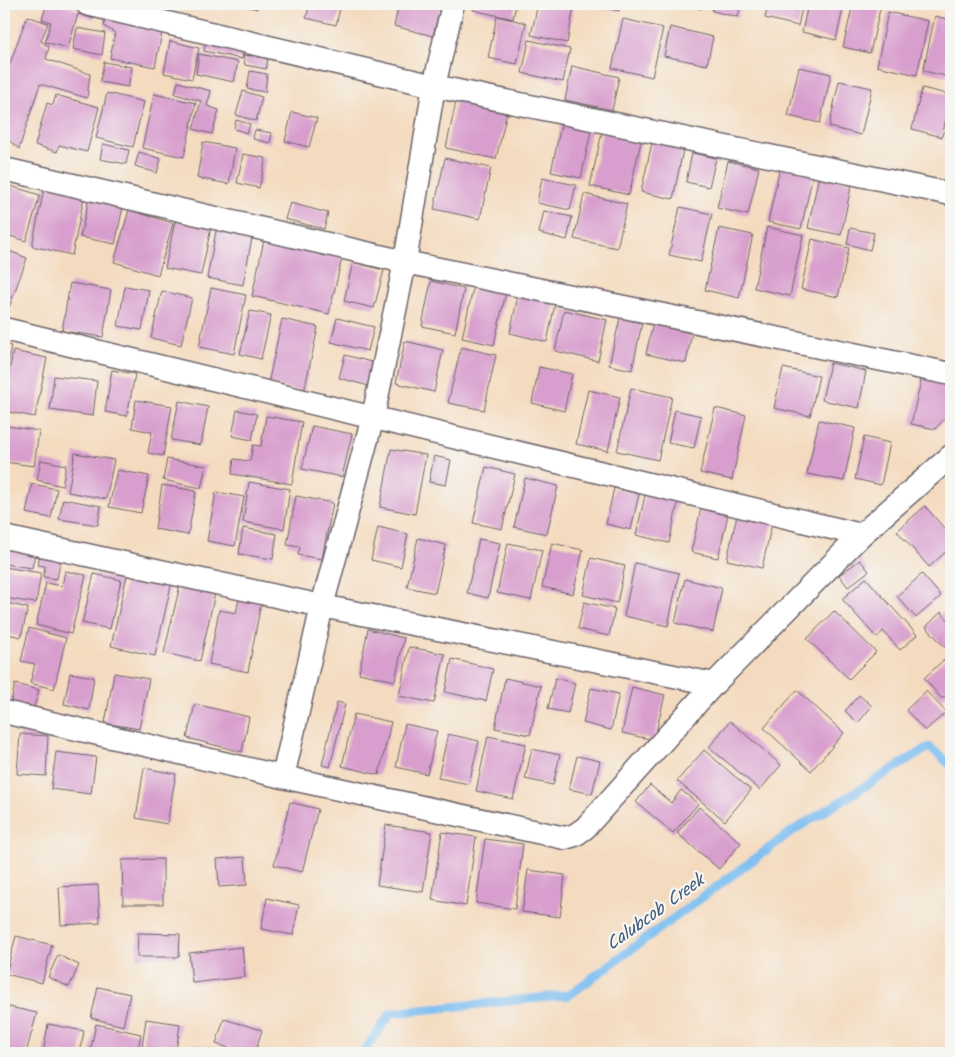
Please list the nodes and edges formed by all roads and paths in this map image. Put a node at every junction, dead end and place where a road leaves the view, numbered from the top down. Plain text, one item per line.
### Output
1 (87, 4) edge
2 (454, 4) edge
3 (434, 86) junction
4 (4, 169) edge
5 (951, 194) edge
6 (405, 262) junction
7 (4, 329) edge
8 (951, 374) edge
9 (373, 417) junction
10 (951, 456) edge
11 (861, 535) junction
12 (4, 537) edge
13 (322, 606) junction
14 (714, 684) junction
15 (4, 712) edge
16 (283, 777) junction

1 - 3 street
2 - 3 street
3 - 5 street
3 - 6 street
4 - 6 street
6 - 8 street
6 - 9 street
7 - 9 street
9 - 11 street
9 - 13 street
10 - 11 street
11 - 14 street
12 - 13 street
13 - 14 street
13 - 16 street
14 - 16 street
15 - 16 street

